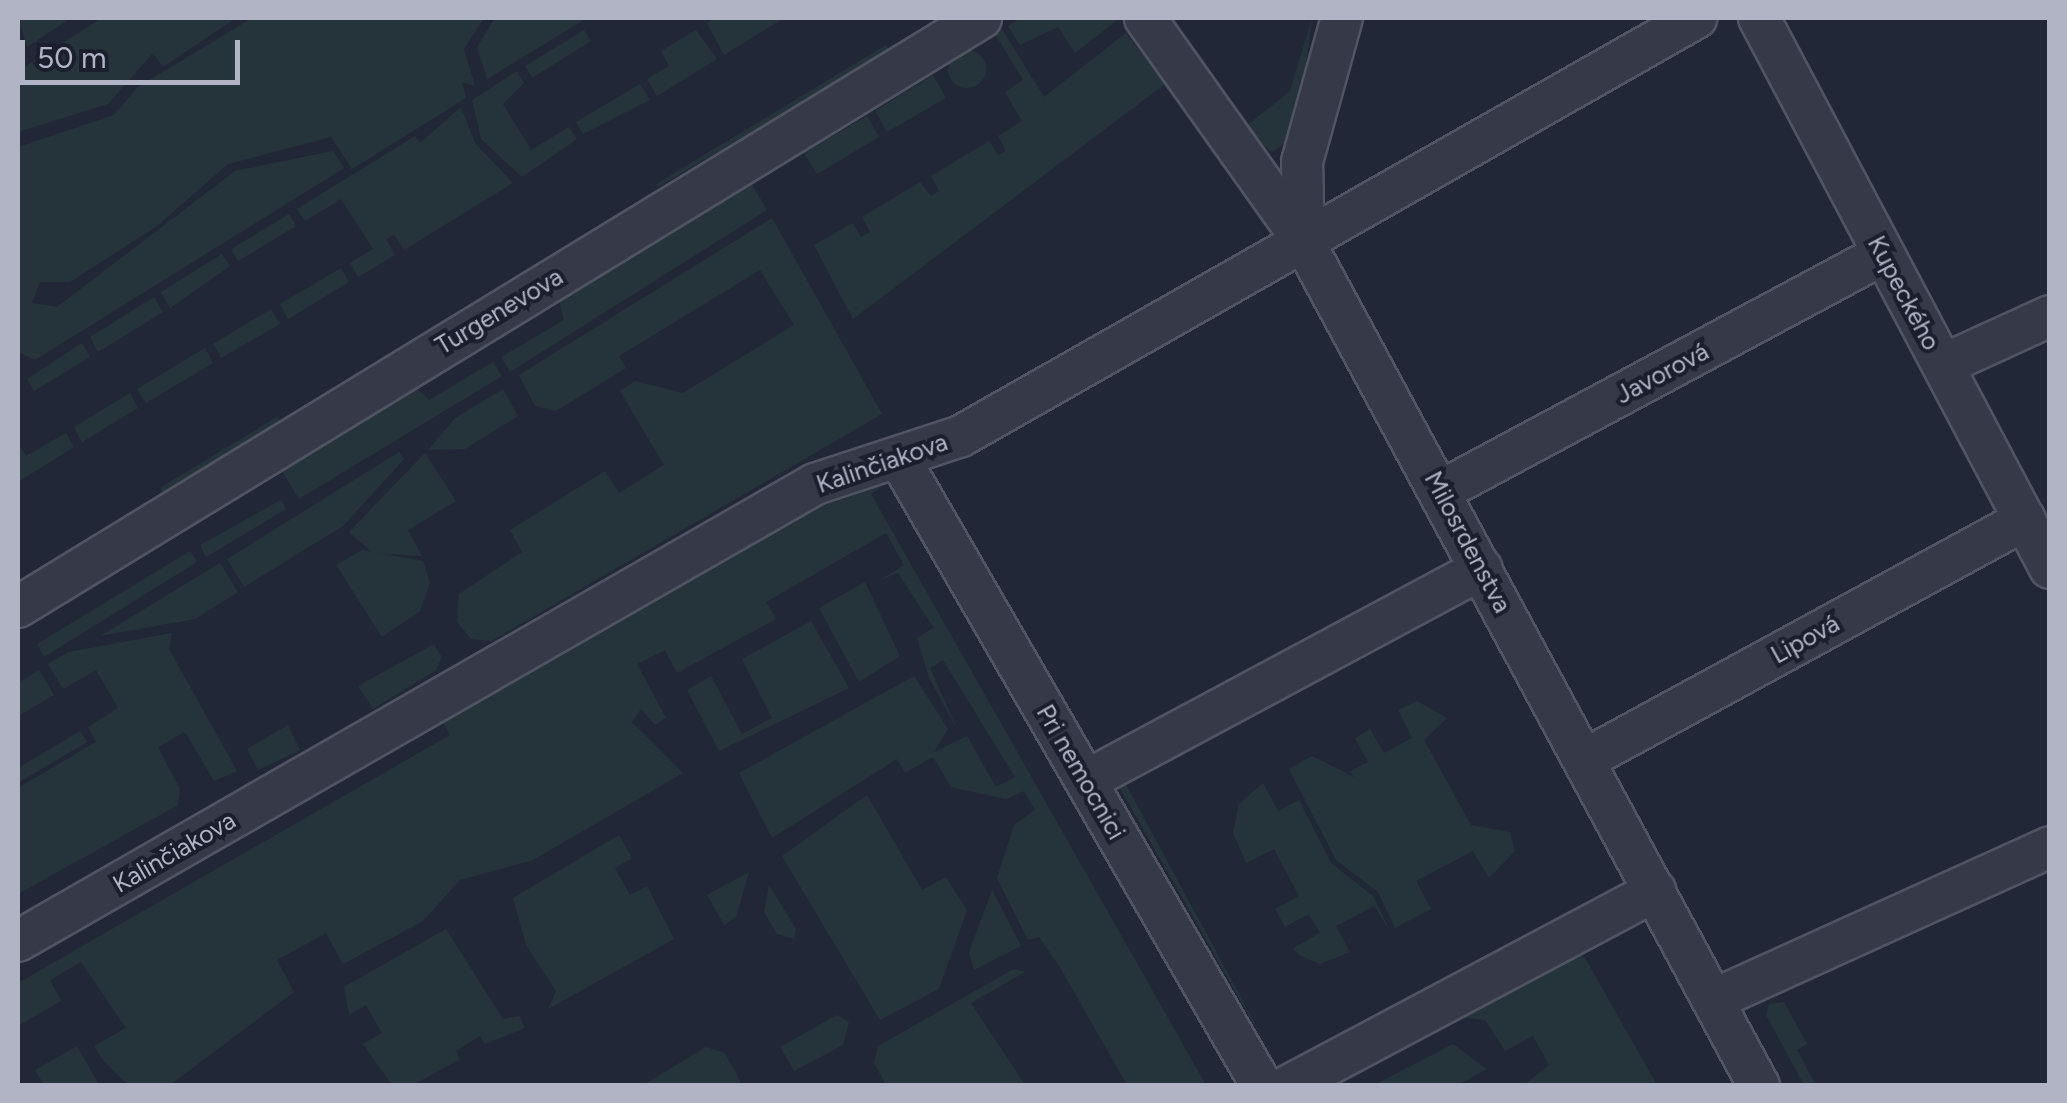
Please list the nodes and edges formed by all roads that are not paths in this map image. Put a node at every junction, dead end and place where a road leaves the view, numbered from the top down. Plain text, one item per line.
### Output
1 (982, 18) edge
2 (1145, 18) edge
3 (1342, 18) edge
4 (1696, 18) edge
5 (1760, 18) edge
6 (1304, 242) junction
7 (1882, 254) junction
8 (2050, 316) edge
9 (1943, 365) junction
10 (899, 458) junction
11 (1442, 491) junction
12 (2025, 520) junction
13 (2050, 568) edge
14 (1482, 569) junction
15 (18, 607) edge
16 (1586, 759) junction
17 (1086, 781) junction
18 (2050, 847) edge
19 (1655, 891) junction
20 (18, 941) edge
21 (1713, 1000) junction
22 (1262, 1086) edge
23 (1288, 1086) edge
24 (1759, 1086) edge

1 - 15 street, Turgenevova
2 - 6 street, Milosrdenstva
3 - 6 street
4 - 6 street, Kalinčiakova
5 - 7 street, Kupeckého
6 - 10 street, Kalinčiakova
6 - 11 street, Milosrdenstva
7 - 9 street, Kupeckého
7 - 11 street, Javorová
8 - 9 street
9 - 12 street, Kupeckého
10 - 17 street, Pri nemocnici
10 - 20 street, Kalinčiakova
11 - 14 street, Milosrdenstva
12 - 13 street, Kupeckého
12 - 16 street, Lipová
14 - 16 street, Milosrdenstva
14 - 17 street
16 - 19 street, Milosrdenstva
17 - 22 street, Pri nemocnici
18 - 21 street
19 - 21 street, Milosrdenstva
19 - 23 street
21 - 24 street, Milosrdenstva

